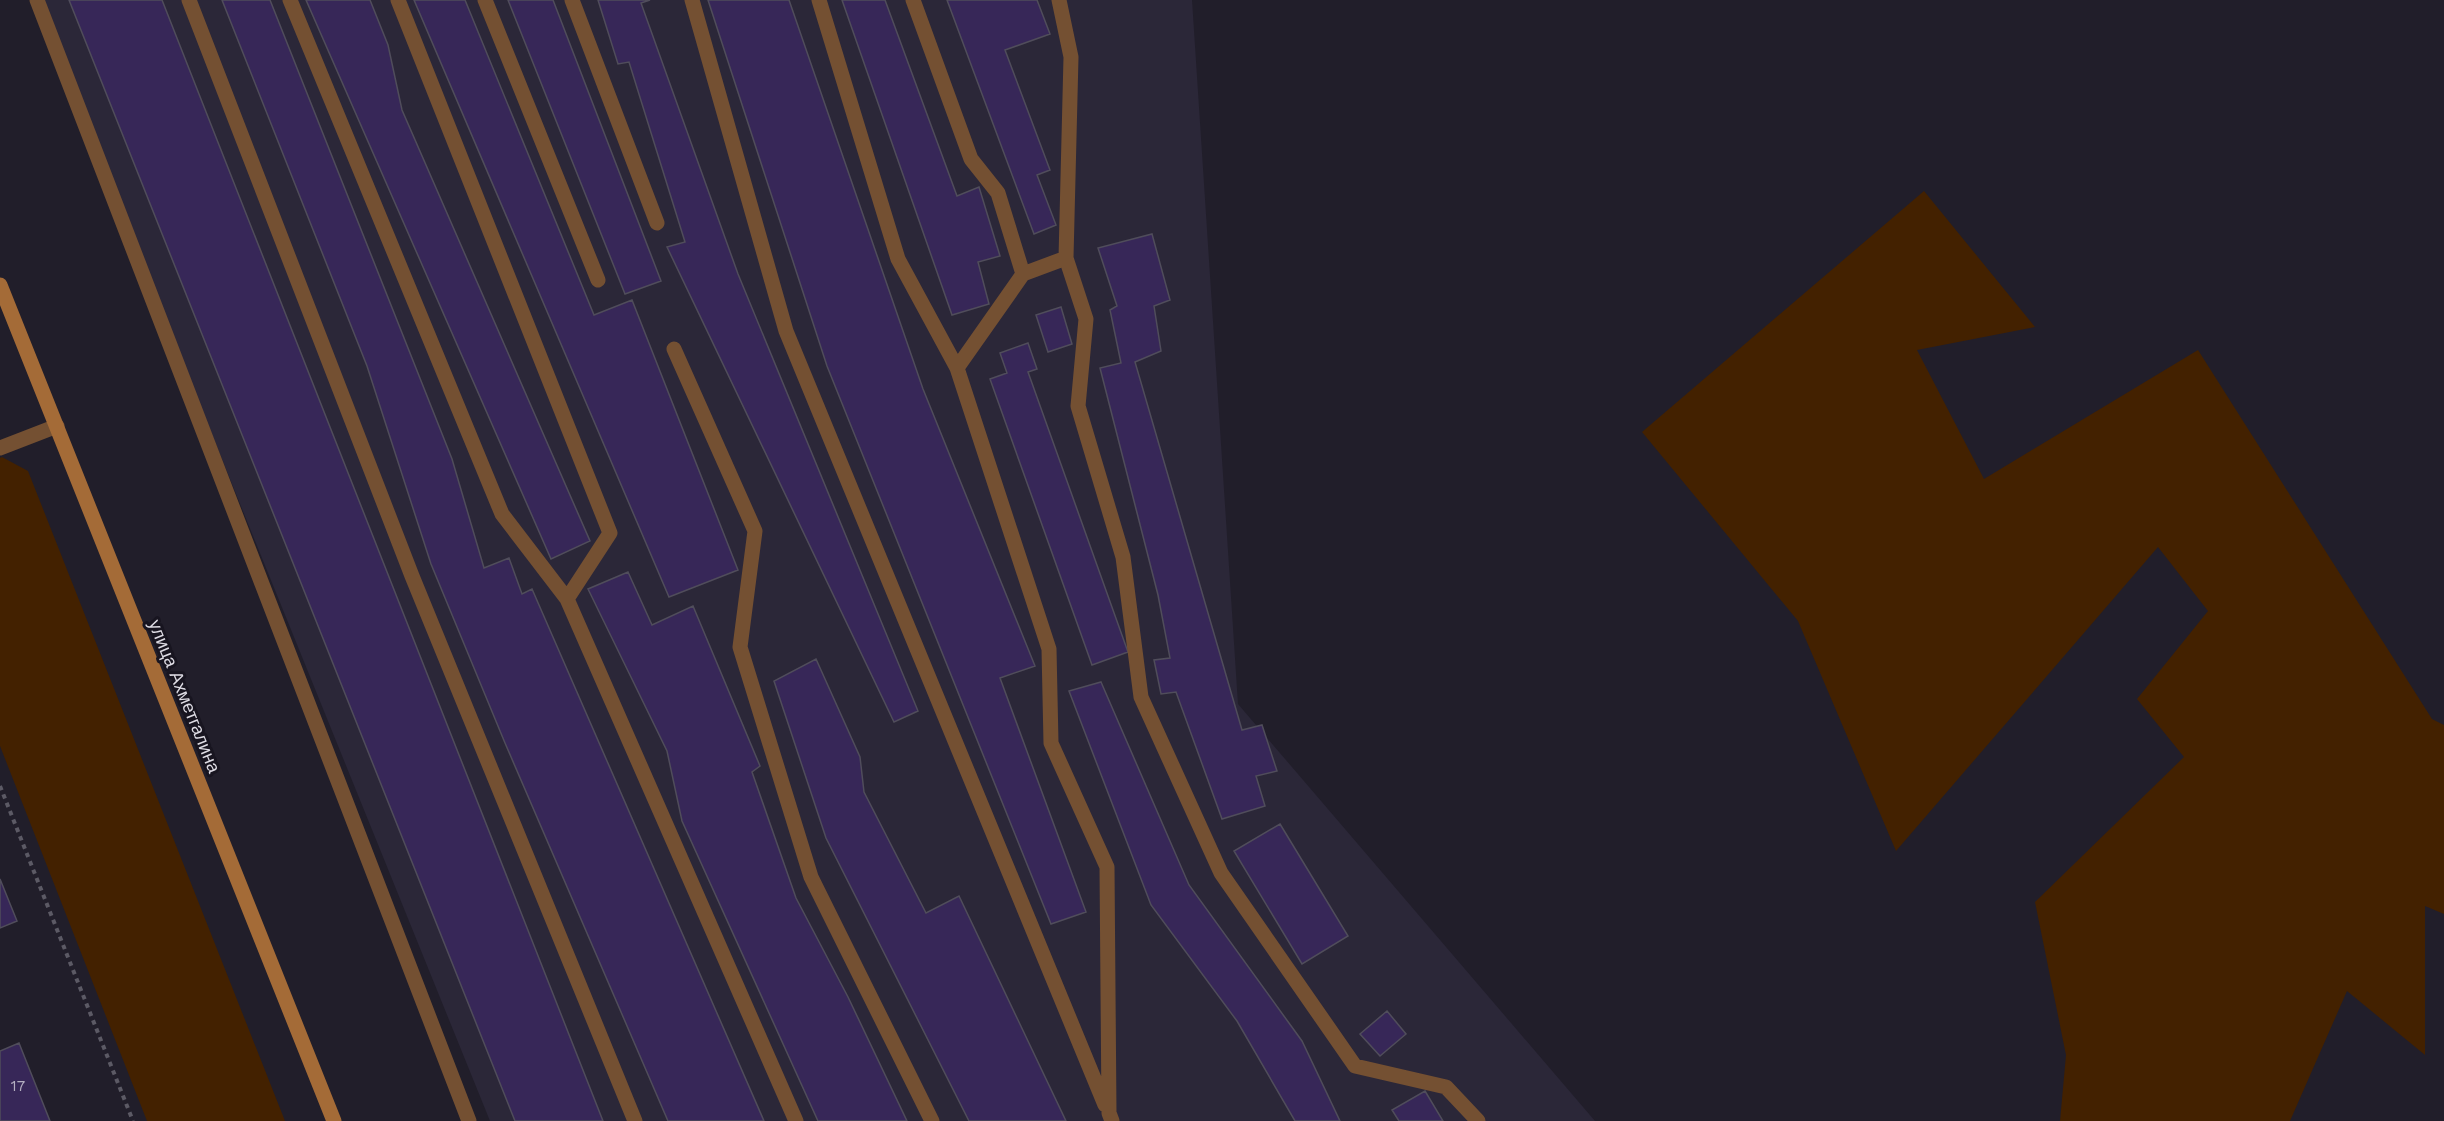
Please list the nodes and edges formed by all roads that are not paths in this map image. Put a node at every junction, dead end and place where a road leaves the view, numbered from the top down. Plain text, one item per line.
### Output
1 (37, 0) edge
2 (189, 0) edge
3 (290, 0) edge
4 (398, 0) edge
5 (485, 0) edge
6 (572, 0) edge
7 (692, 0) edge
8 (819, 0) edge
9 (913, 0) edge
10 (1059, 0) edge
11 (657, 223) dead end
12 (1066, 258) junction
13 (1023, 274) junction
14 (598, 280) dead end
15 (0, 285) edge
16 (674, 349) dead end
17 (957, 368) junction
18 (57, 426) junction
19 (0, 448) edge
20 (567, 599) junction
21 (1110, 1117) edge
22 (334, 1121) edge
23 (469, 1121) edge
24 (635, 1121) edge
25 (796, 1121) edge
26 (932, 1121) edge
27 (1478, 1121) edge

1 - 23 lane
2 - 24 lane
3 - 20 lane
4 - 20 lane
5 - 14 lane
6 - 11 lane
7 - 21 lane
8 - 17 lane
9 - 13 lane
10 - 12 lane
12 - 13 lane
12 - 27 lane
13 - 17 lane
15 - 18 main road, улица Ахметгалина
16 - 26 lane
17 - 21 lane
18 - 19 lane
18 - 22 main road, улица Ахметгалина
20 - 25 lane

